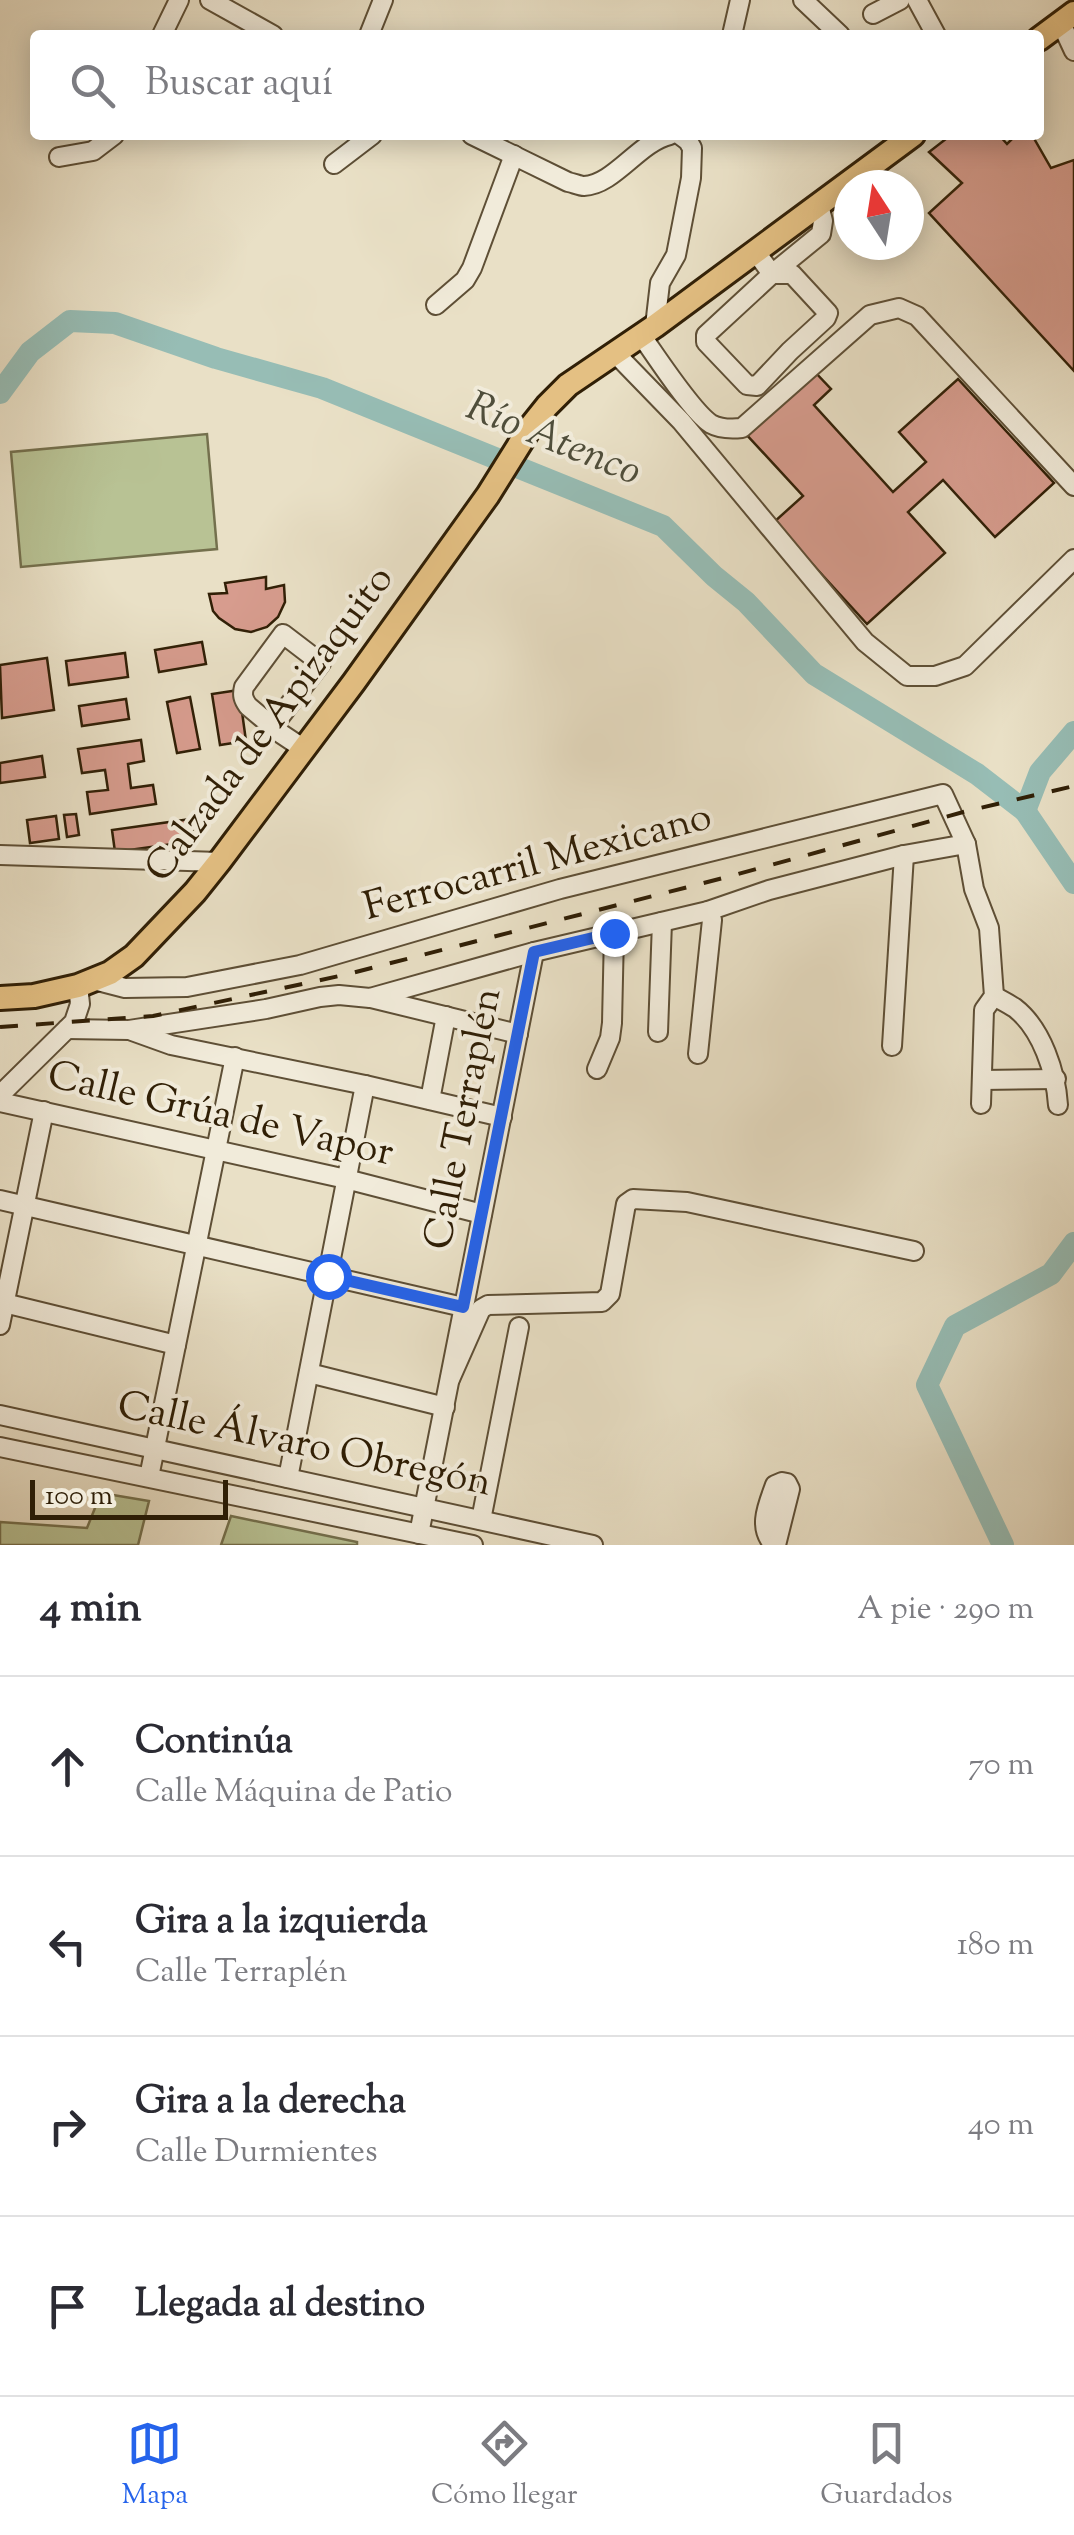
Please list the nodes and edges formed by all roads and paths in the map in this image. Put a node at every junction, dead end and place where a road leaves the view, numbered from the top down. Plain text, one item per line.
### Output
1 (179, 0) edge
2 (210, 0) edge
3 (383, 0) edge
4 (740, 0) edge
5 (804, 0) edge
6 (900, 0) edge
7 (917, 0) edge
8 (873, 14) dead end
9 (1067, 18) edge
10 (164, 30) edge
11 (263, 30) edge
12 (371, 30) edge
13 (733, 30) edge
14 (835, 30) edge
15 (933, 30) edge
16 (1044, 35) edge
17 (1074, 51) edge
18 (108, 140) edge
19 (365, 140) edge
20 (482, 140) edge
21 (651, 140) edge
22 (689, 140) edge
23 (906, 140) edge
24 (59, 156) dead end
25 (514, 156) junction
26 (334, 164) dead end
27 (819, 205) junction
28 (755, 252) junction
29 (772, 274) junction
30 (436, 305) dead end
31 (648, 330) junction
32 (615, 353) junction
33 (1074, 486) edge
34 (1074, 560) edge
35 (272, 726) junction
36 (304, 749) junction
37 (966, 844) junction
38 (0, 855) edge
39 (904, 855) junction
40 (219, 862) junction
41 (708, 911) junction
42 (662, 922) junction
43 (614, 933) junction
44 (534, 952) junction
45 (86, 983) junction
46 (994, 996) junction
47 (0, 998) edge
48 (370, 998) junction
49 (446, 1016) junction
50 (67, 1029) junction
51 (128, 1030) junction
52 (658, 1032) dead end
53 (518, 1034) junction
54 (892, 1046) dead end
55 (698, 1054) dead end
56 (235, 1057) junction
57 (597, 1069) dead end
58 (1056, 1079) junction
59 (982, 1080) junction
60 (364, 1085) junction
61 (0, 1098) edge
62 (430, 1100) junction
63 (981, 1104) dead end
64 (1058, 1105) dead end
65 (44, 1111) junction
66 (502, 1117) junction
67 (216, 1151) junction
68 (346, 1179) junction
69 (0, 1200) edge
70 (24, 1206) junction
71 (482, 1214) junction
72 (196, 1247) junction
73 (914, 1250) dead end
74 (328, 1276) junction
75 (2, 1302) edge
76 (463, 1307) junction
77 (0, 1325) edge
78 (518, 1327) dead end
79 (176, 1344) junction
80 (310, 1373) junction
81 (450, 1379) junction
82 (445, 1407) junction
83 (0, 1415) edge
84 (0, 1447) edge
85 (154, 1449) junction
86 (148, 1478) junction
87 (288, 1478) junction
88 (424, 1509) junction
89 (776, 1510) dead end
90 (482, 1520) junction
91 (419, 1534) junction
92 (539, 1539) edge
93 (473, 1545) edge
94 (593, 1545) edge
95 (775, 1545) edge

1 - 10 street
2 - 11 street
3 - 12 street
4 - 13 street
5 - 14 street
6 - 8 street
7 - 15 street
9 - 16 main road
9 - 17 street
18 - 24 street
19 - 26 street
20 - 25 street
21 - 25 street
22 - 31 street
23 - 27 main road, Calzada de Apizaquito
25 - 30 street
27 - 28 main road, Calzada de Apizaquito
27 - 29 street
28 - 29 street
28 - 31 main road, Calzada de Apizaquito
29 - 29 street
31 - 32 main road, Calzada de Apizaquito
31 - 33 street
32 - 34 street
32 - 36 main road, Calzada de Apizaquito
35 - 35 street
35 - 36 street
36 - 40 main road, Calzada de Apizaquito
37 - 39 street
37 - 45 street, Ferrocarril Mexicano
37 - 46 street
38 - 40 street
39 - 41 street
39 - 54 street
40 - 45 main road, Calzada de Apizaquito
41 - 42 street
41 - 55 street
42 - 43 street
42 - 52 street
43 - 44 street
43 - 57 street
44 - 48 street
44 - 53 street, Calle Terraplén
45 - 47 main road, Calzada de Apizaquito
45 - 50 street
46 - 58 street
46 - 59 street
48 - 49 street
48 - 51 street
49 - 53 street
49 - 62 street
50 - 51 street
50 - 61 street
51 - 56 street
53 - 66 street, Calle Terraplén
56 - 60 street
56 - 67 street
58 - 59 street
58 - 64 street
59 - 63 street
60 - 62 street
60 - 68 street
61 - 65 street, Calle Grúa de Vapor
62 - 66 street
65 - 67 street, Calle Grúa de Vapor
65 - 70 street
66 - 71 street, Calle Terraplén
67 - 68 street, Calle Grúa de Vapor
67 - 72 street
68 - 71 street, Calle Grúa de Vapor
68 - 74 street
69 - 70 street
70 - 72 street
70 - 75 street
71 - 76 street, Calle Terraplén
72 - 74 street
72 - 79 street
73 - 81 street
74 - 76 street
74 - 80 street
75 - 77 street
75 - 79 street
76 - 81 street, Calle Terraplén
78 - 90 street
79 - 85 street
80 - 82 street
80 - 87 street
81 - 82 street, Calle Terraplén
82 - 88 street, Calle Terraplén
83 - 85 street, Calle Álvaro Obregón
84 - 86 street, Calle Álvaro Obregón
85 - 86 street
85 - 87 street, Calle Álvaro Obregón
86 - 91 street, Calle Álvaro Obregón
87 - 88 street, Calle Álvaro Obregón
88 - 90 street, Calle Álvaro Obregón
88 - 91 street, Calle Terraplén
89 - 95 street
90 - 92 street, Calle Álvaro Obregón
91 - 93 street, Calle Álvaro Obregón
92 - 94 street, Calle Álvaro Obregón

